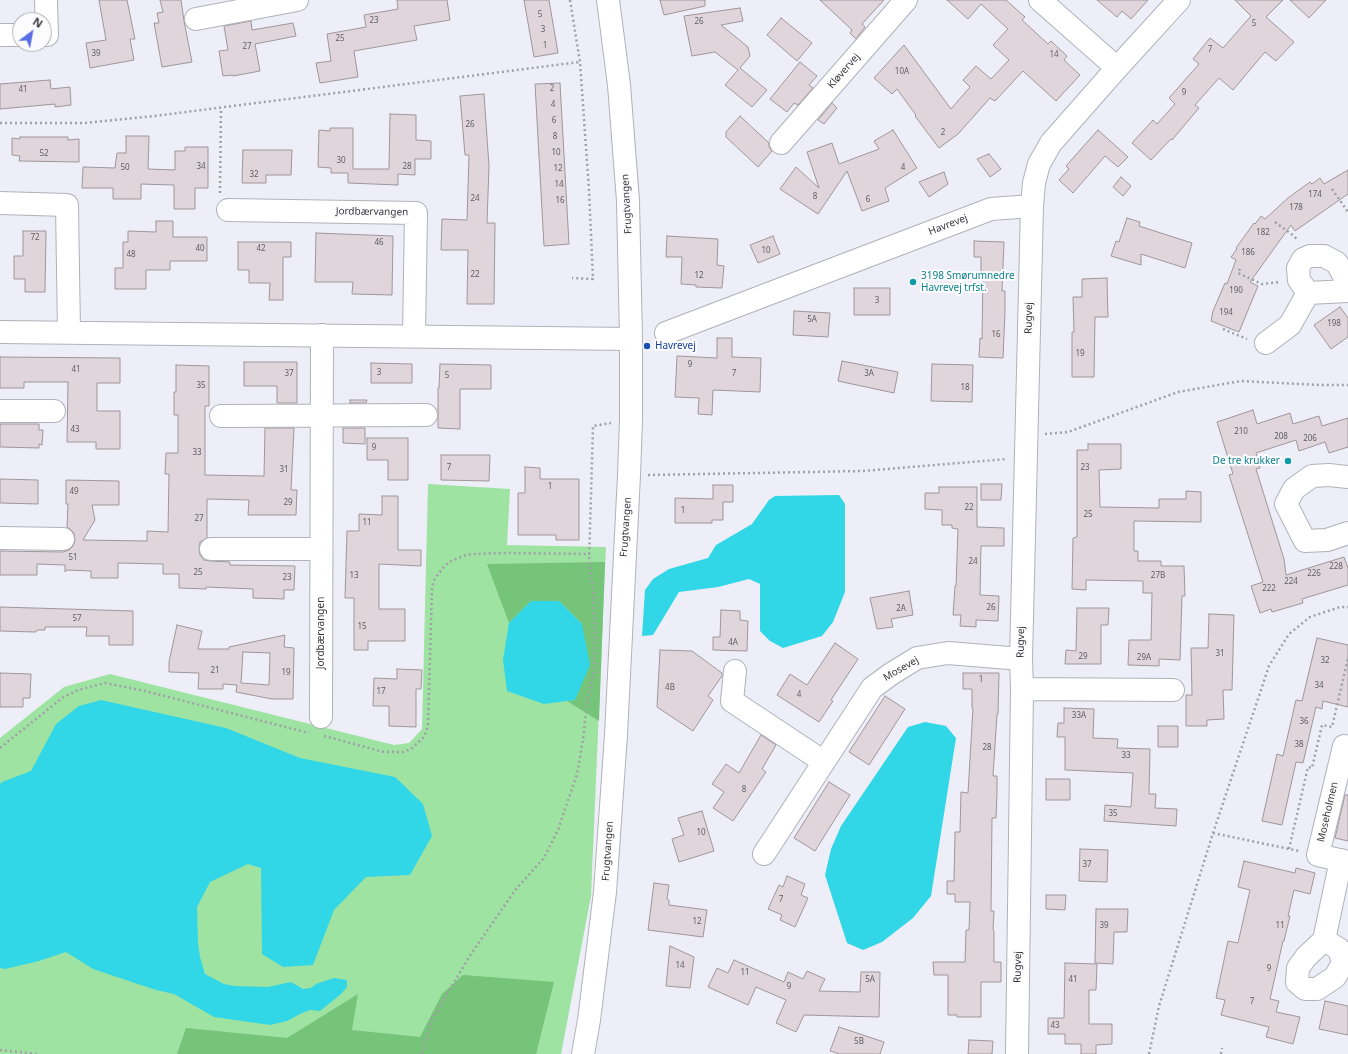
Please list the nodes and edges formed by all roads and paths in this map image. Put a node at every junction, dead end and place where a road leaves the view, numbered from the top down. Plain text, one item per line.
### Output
1 (46, 0) edge
2 (297, 0) edge
3 (570, 0) edge
4 (608, 0) edge
5 (906, 0) edge
6 (1040, 0) edge
7 (1179, 0) edge
8 (47, 12) edge
9 (196, 19) dead end
10 (0, 35) edge
11 (12, 35) edge
12 (580, 62) junction
13 (1117, 68) junction
14 (221, 108) junction
15 (0, 123) edge
16 (781, 143) dead end
17 (1332, 189) dead end
18 (0, 203) edge
19 (1032, 206) junction
20 (228, 210) joint
21 (1348, 212) edge
22 (1275, 222) dead end
23 (1310, 256) junction
24 (1343, 258) edge
25 (1240, 269) dead end
26 (572, 278) dead end
27 (1348, 284) edge
28 (1303, 286) junction
29 (1348, 290) edge
30 (1223, 329) dead end
31 (0, 332) edge
32 (69, 332) junction
33 (666, 333) dead end
34 (322, 335) junction
35 (414, 336) junction
36 (631, 339) junction
37 (1266, 343) joint
38 (1348, 385) edge
39 (0, 411) edge
40 (54, 412) dead end
41 (322, 415) junction
42 (426, 415) dead end
43 (221, 416) dead end
44 (631, 420) junction
45 (1026, 447) junction
46 (629, 475) junction
47 (1348, 477) edge
48 (1348, 533) edge
49 (0, 538) edge
50 (62, 539) dead end
51 (211, 549) dead end
52 (321, 550) junction
53 (1348, 607) edge
54 (1348, 658) edge
55 (1021, 659) junction
56 (1347, 670) edge
57 (735, 671) dead end
58 (1022, 689) junction
59 (1173, 690) dead end
60 (321, 717) dead end
61 (1344, 746) dead end
62 (824, 762) junction
63 (1213, 833) junction
64 (1289, 849) junction
65 (764, 854) dead end
66 (1318, 855) junction
67 (1345, 861) edge
68 (1324, 940) dead end
69 (1222, 1048) dead end
70 (0, 1050) edge
71 (9, 1052) edge
72 (38, 1054) edge
73 (422, 1054) edge
74 (583, 1054) edge
75 (1017, 1054) edge
76 (1149, 1054) edge
77 (1220, 1054) edge

1 - 8 street
2 - 9 street
3 - 12 path
4 - 36 street, Frugtvangen
5 - 16 street, Kløvervej
6 - 13 street
7 - 13 street, Rugvej
10 - 11 street
12 - 14 path
12 - 26 path
13 - 19 street, Rugvej
14 - 15 path
14 - 20 path
17 - 21 path
18 - 32 street
19 - 33 street, Havrevej
19 - 45 street, Rugvej
20 - 35 street, Jordbærvangen
22 - 23 path
23 - 24 street
23 - 28 street
24 - 27 street
25 - 28 path
28 - 29 street
28 - 37 street
30 - 37 path
31 - 32 street
32 - 34 street
34 - 35 street
34 - 41 street, Jordbærvangen
35 - 36 street
36 - 44 street, Frugtvangen
38 - 45 path
39 - 40 street
41 - 42 street
41 - 43 street
41 - 52 street, Jordbærvangen
44 - 46 street, Frugtvangen
44 - 73 path
45 - 46 path
45 - 55 street, Rugvej
46 - 74 street, Frugtvangen
47 - 48 street
49 - 50 street
51 - 52 street
52 - 60 street, Jordbærvangen
53 - 63 path
54 - 56 path
55 - 58 street, Rugvej
55 - 62 street, Mosevej
56 - 64 path
57 - 62 street
58 - 59 street
58 - 75 street, Rugvej
61 - 66 street, Moseholmen
62 - 65 street, Mosevej
63 - 64 path, Moseholmen
63 - 76 path
64 - 66 path, Moseholmen
66 - 67 street, Moseholmen
67 - 68 street, Moseholmen
69 - 77 path
70 - 71 path
71 - 72 path

